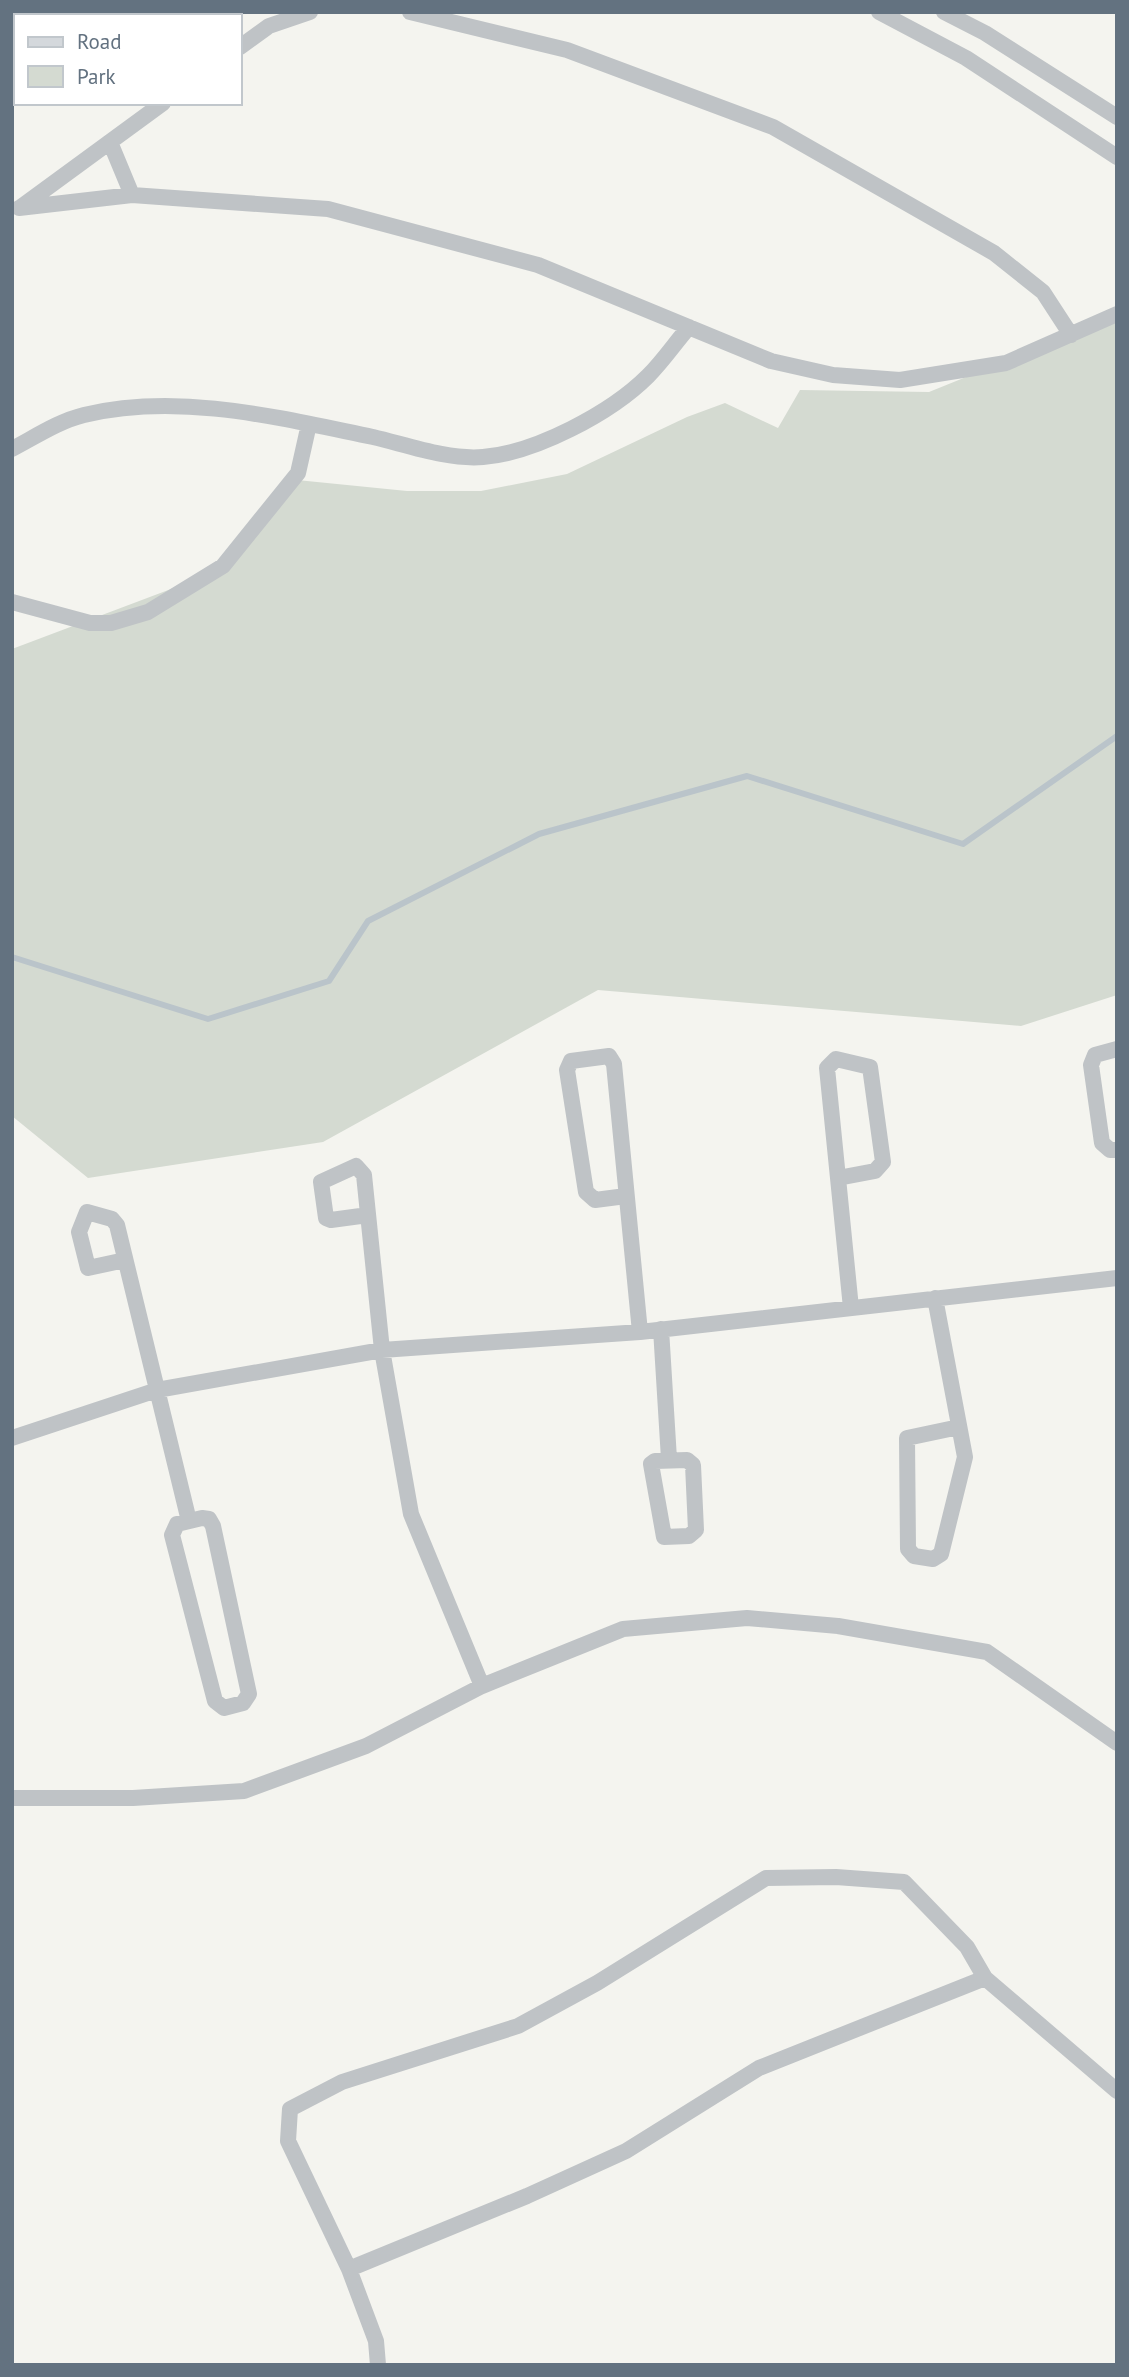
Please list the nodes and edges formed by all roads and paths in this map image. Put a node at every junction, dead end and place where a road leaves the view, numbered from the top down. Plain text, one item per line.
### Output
1 (310, 12) edge
2 (410, 12) edge
3 (879, 12) edge
4 (944, 12) edge
5 (242, 46) edge
6 (160, 105) edge
7 (1117, 117) edge
8 (110, 142) junction
9 (1117, 157) edge
10 (132, 195) junction
11 (16, 210) edge
12 (1117, 314) edge
13 (689, 327) junction
14 (1071, 335) junction
15 (309, 424) junction
16 (12, 449) edge
17 (12, 602) edge
18 (1117, 1049) edge
19 (1117, 1150) edge
20 (838, 1178) junction
21 (626, 1196) junction
22 (368, 1215) dead end
23 (125, 1260) dead end
24 (1117, 1278) edge
25 (935, 1298) junction
26 (851, 1308) junction
27 (662, 1329) junction
28 (639, 1332) junction
29 (382, 1350) junction
30 (157, 1390) junction
31 (959, 1427) junction
32 (12, 1438) edge
33 (669, 1459) junction
34 (189, 1521) junction
35 (482, 1686) junction
36 (1117, 1743) edge
37 (12, 1798) edge
38 (985, 1978) junction
39 (1117, 2091) edge
40 (349, 2269) junction
41 (378, 2365) edge

1 - 5 street
2 - 14 street
3 - 9 street
4 - 7 street
6 - 8 street
8 - 10 street
8 - 11 street
10 - 11 street
10 - 13 street
12 - 14 street
13 - 14 street
13 - 15 street
15 - 16 street
15 - 17 street
18 - 19 street
20 - 20 street
20 - 26 street
21 - 21 street
21 - 28 street
22 - 29 street
23 - 30 street
24 - 25 street
25 - 26 street
25 - 31 street
26 - 27 street
27 - 28 street
27 - 33 street
28 - 29 street
29 - 30 street
29 - 35 street
30 - 32 street
30 - 34 street
31 - 31 street
33 - 33 street
34 - 34 street
35 - 36 street
35 - 37 street
38 - 39 street
38 - 40 street
38 - 40 street
40 - 41 street

